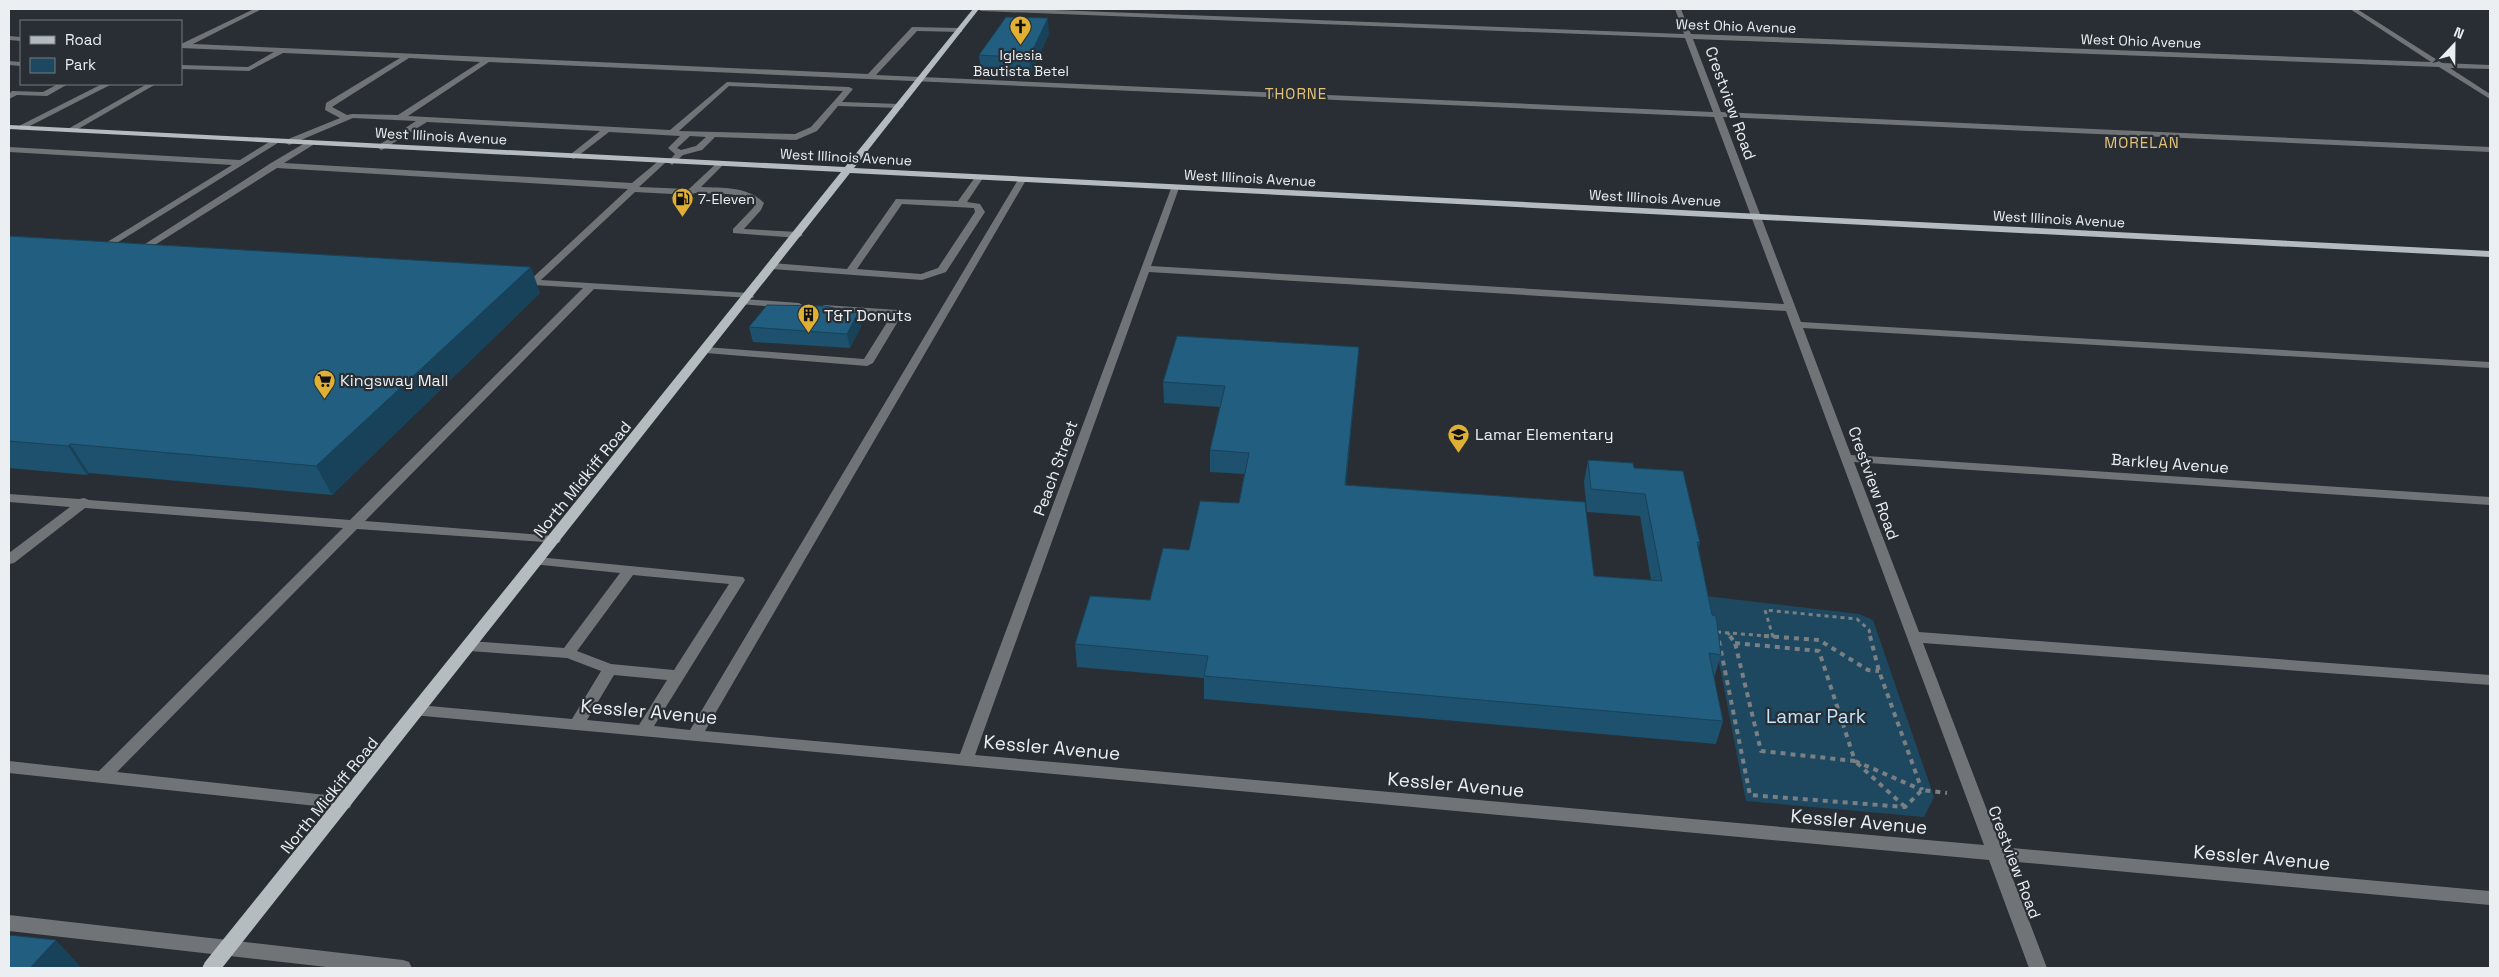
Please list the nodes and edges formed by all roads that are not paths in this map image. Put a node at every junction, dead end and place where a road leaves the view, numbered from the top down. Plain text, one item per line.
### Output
1 (260, 9) edge
2 (976, 9) edge
3 (981, 9) edge
4 (1678, 9) edge
5 (2353, 9) edge
6 (959, 30) junction
7 (1689, 36) junction
8 (182, 47) edge
9 (281, 51) junction
10 (408, 56) junction
11 (487, 60) junction
12 (2440, 65) junction
13 (182, 67) edge
14 (2490, 67) edge
15 (870, 77) junction
16 (921, 79) junction
17 (62, 85) edge
18 (106, 85) edge
19 (150, 85) edge
20 (44, 94) junction
21 (86, 95) junction
22 (9, 96) edge
23 (2490, 97) edge
24 (836, 104) junction
25 (900, 106) junction
26 (1718, 115) junction
27 (344, 117) junction
28 (402, 117) junction
29 (425, 119) junction
30 (14, 128) edge
31 (608, 129) junction
32 (70, 130) junction
33 (672, 133) junction
34 (687, 134) junction
35 (712, 135) junction
36 (277, 141) junction
37 (289, 142) junction
38 (310, 143) junction
39 (382, 147) junction
40 (2490, 149) edge
41 (9, 150) edge
42 (680, 153) junction
43 (574, 156) junction
44 (667, 161) junction
45 (242, 163) junction
46 (719, 164) junction
47 (274, 165) junction
48 (849, 171) junction
49 (979, 178) junction
50 (1022, 180) junction
51 (633, 188) junction
52 (1176, 188) junction
53 (693, 190) junction
54 (962, 204) junction
55 (1756, 217) junction
56 (798, 235) junction
57 (2490, 254) edge
58 (111, 256) edge
59 (146, 258) edge
60 (772, 266) junction
61 (1146, 269) junction
62 (850, 272) junction
63 (591, 286) junction
64 (746, 299) junction
65 (1791, 308) junction
66 (1798, 325) junction
67 (706, 350) junction
68 (2490, 365) edge
69 (1847, 458) junction
70 (14, 498) edge
71 (2490, 501) edge
72 (84, 502) junction
73 (9, 507) edge
74 (353, 524) junction
75 (554, 540) junction
76 (9, 560) edge
77 (537, 561) junction
78 (630, 569) junction
79 (1914, 637) junction
80 (470, 646) junction
81 (568, 653) junction
82 (610, 669) junction
83 (678, 676) junction
84 (2490, 680) edge
85 (418, 711) junction
86 (576, 725) junction
87 (643, 730) junction
88 (695, 735) junction
89 (966, 759) junction
90 (9, 768) edge
91 (103, 777) junction
92 (344, 803) junction
93 (1994, 853) junction
94 (2490, 898) edge
95 (9, 923) edge
96 (228, 948) junction
97 (211, 968) edge
98 (403, 968) edge
99 (2038, 968) edge

1 - 8 street
2 - 6 main road, North Midkiff Road
3 - 7 street, West Ohio Avenue
4 - 7 street, Crestview Road
5 - 12 street
6 - 15 street
6 - 16 main road, North Midkiff Road
7 - 12 street, West Ohio Avenue
7 - 26 street, Crestview Road
8 - 9 street
9 - 10 street
9 - 13 street
10 - 11 street
10 - 27 street
11 - 15 street
11 - 28 street
12 - 14 street, West Ohio Avenue
12 - 23 street
15 - 16 street
16 - 25 main road, North Midkiff Road
16 - 26 street
17 - 20 street
18 - 21 street
19 - 32 street
20 - 21 street
20 - 22 street
21 - 30 street
24 - 25 street
24 - 33 street
24 - 35 street
25 - 48 main road, North Midkiff Road
26 - 40 street
26 - 55 street, Crestview Road
27 - 28 street
27 - 37 street
28 - 29 street
29 - 31 street
29 - 39 street
30 - 32 main road, West Illinois Avenue
31 - 33 street
31 - 43 street
32 - 36 main road, West Illinois Avenue
33 - 34 street
34 - 35 street
34 - 42 street
35 - 42 street
36 - 37 main road, West Illinois Avenue
36 - 45 street
37 - 38 main road, West Illinois Avenue
38 - 39 main road, West Illinois Avenue
38 - 47 street
39 - 43 main road, West Illinois Avenue
41 - 45 street
42 - 44 street
43 - 44 main road, West Illinois Avenue
44 - 46 main road, West Illinois Avenue
44 - 51 street
45 - 58 street
46 - 48 main road, West Illinois Avenue
46 - 53 street
47 - 51 street
47 - 59 street
48 - 49 main road, West Illinois Avenue
48 - 56 main road, North Midkiff Road
49 - 50 main road, West Illinois Avenue
49 - 54 street
50 - 52 main road, West Illinois Avenue
50 - 88 street
51 - 53 street
51 - 63 street
52 - 55 main road, West Illinois Avenue
52 - 61 street, Peach Street
53 - 56 street
54 - 62 street
54 - 62 street
55 - 57 main road, West Illinois Avenue
55 - 65 street, Crestview Road
56 - 60 main road, North Midkiff Road
60 - 62 street
60 - 64 main road, North Midkiff Road
61 - 65 street
61 - 89 street, Peach Street
63 - 64 street
63 - 74 street
64 - 67 main road, North Midkiff Road
64 - 67 street
65 - 66 street, Crestview Road
66 - 68 street
66 - 69 street, Crestview Road
67 - 75 main road, North Midkiff Road
69 - 71 street, Barkley Avenue
69 - 79 street, Crestview Road
70 - 72 street
70 - 73 street
72 - 74 street
72 - 76 street
74 - 75 street
74 - 91 street
75 - 77 main road, North Midkiff Road
77 - 78 street
77 - 80 main road, North Midkiff Road
78 - 81 street
78 - 83 street
79 - 84 street
79 - 93 street, Crestview Road
80 - 81 street
80 - 85 main road, North Midkiff Road
81 - 82 street
82 - 83 street
82 - 86 street
83 - 87 street
85 - 86 street, Kessler Avenue
85 - 92 main road, North Midkiff Road
86 - 87 street, Kessler Avenue
87 - 88 street, Kessler Avenue
88 - 89 street, Kessler Avenue
89 - 93 street, Kessler Avenue
90 - 91 street
91 - 92 street
92 - 96 main road, North Midkiff Road
93 - 94 street, Kessler Avenue
93 - 99 street, Crestview Road
95 - 96 street
96 - 97 main road, North Midkiff Road
96 - 98 street

